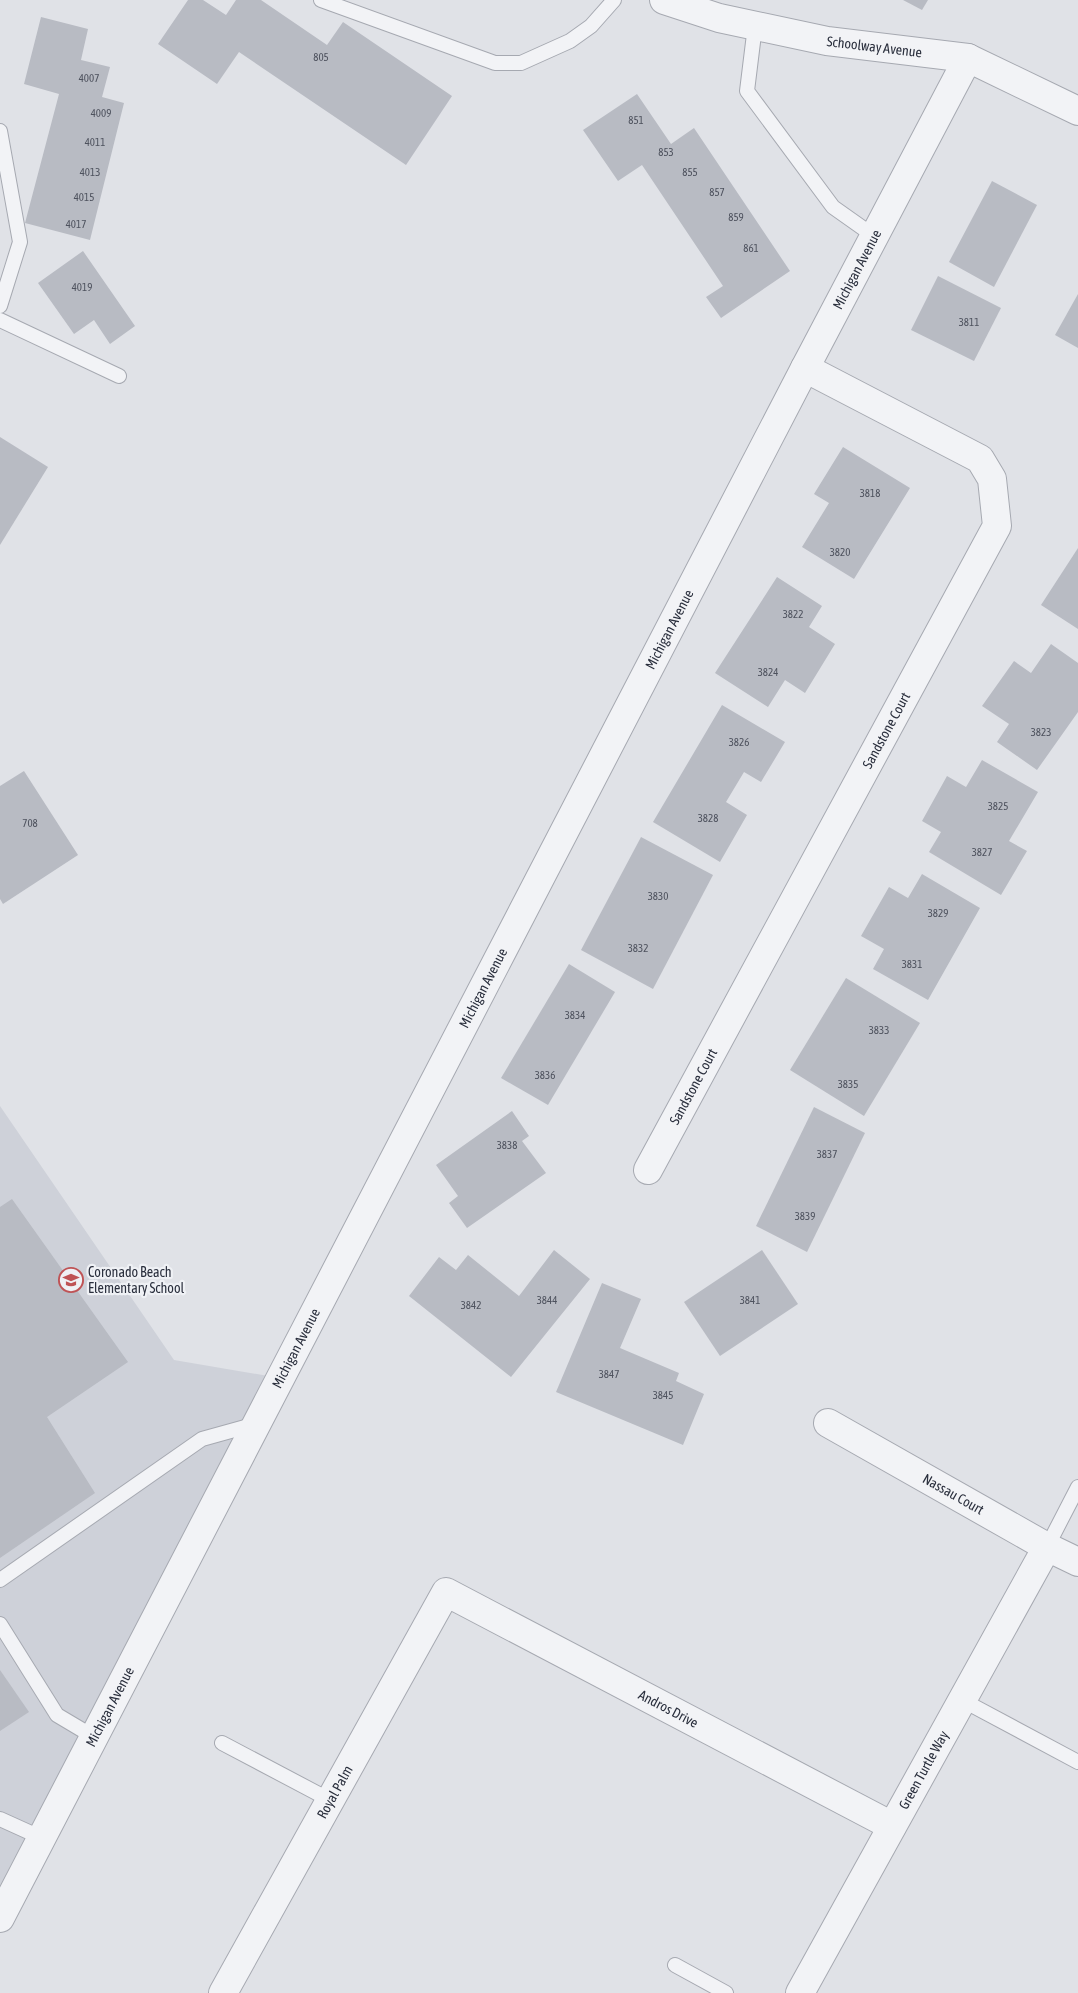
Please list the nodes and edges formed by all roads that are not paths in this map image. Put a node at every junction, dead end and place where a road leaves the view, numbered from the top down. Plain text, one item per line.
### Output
1 (321, 0) edge
2 (614, 0) edge
3 (664, 0) edge
4 (724, 9) edge
5 (755, 26) junction
6 (968, 58) junction
7 (1078, 111) edge
8 (0, 131) edge
9 (874, 236) junction
10 (0, 306) edge
11 (0, 320) edge
12 (805, 368) junction
13 (119, 376) dead end
14 (648, 1170) dead end
15 (257, 1423) junction
16 (828, 1423) dead end
17 (1077, 1492) edge
18 (1047, 1547) junction
19 (1078, 1562) edge
20 (0, 1580) edge
21 (446, 1592) joint
22 (0, 1624) edge
23 (962, 1700) junction
24 (94, 1737) junction
25 (222, 1743) dead end
26 (1078, 1762) edge
27 (330, 1800) junction
28 (0, 1819) edge
29 (892, 1826) junction
30 (42, 1838) junction
31 (0, 1918) edge
32 (675, 1965) dead end
33 (223, 1993) edge
34 (726, 1993) edge
35 (800, 1993) edge

1 - 2 lane
3 - 4 street, Schoolway Avenue
4 - 5 street, Schoolway Avenue
5 - 6 street, Schoolway Avenue
5 - 9 lane
6 - 7 street, Schoolway Avenue
6 - 9 street, Michigan Avenue
8 - 10 lane
9 - 12 street, Michigan Avenue
11 - 13 lane
12 - 14 street, Sandstone Court
12 - 15 street, Michigan Avenue
15 - 20 lane
15 - 24 street, Michigan Avenue
16 - 18 street, Nassau Court
17 - 18 lane
18 - 19 street, Nassau Court
18 - 23 street, Green Turtle Way
21 - 27 street, Royal Palm
21 - 29 street, Andros Drive
22 - 24 lane
23 - 26 lane
23 - 29 street, Green Turtle Way
24 - 30 street, Michigan Avenue
25 - 27 lane
27 - 33 street, Royal Palm
28 - 30 lane
29 - 35 street, Green Turtle Way
30 - 31 street, Michigan Avenue
32 - 34 lane

